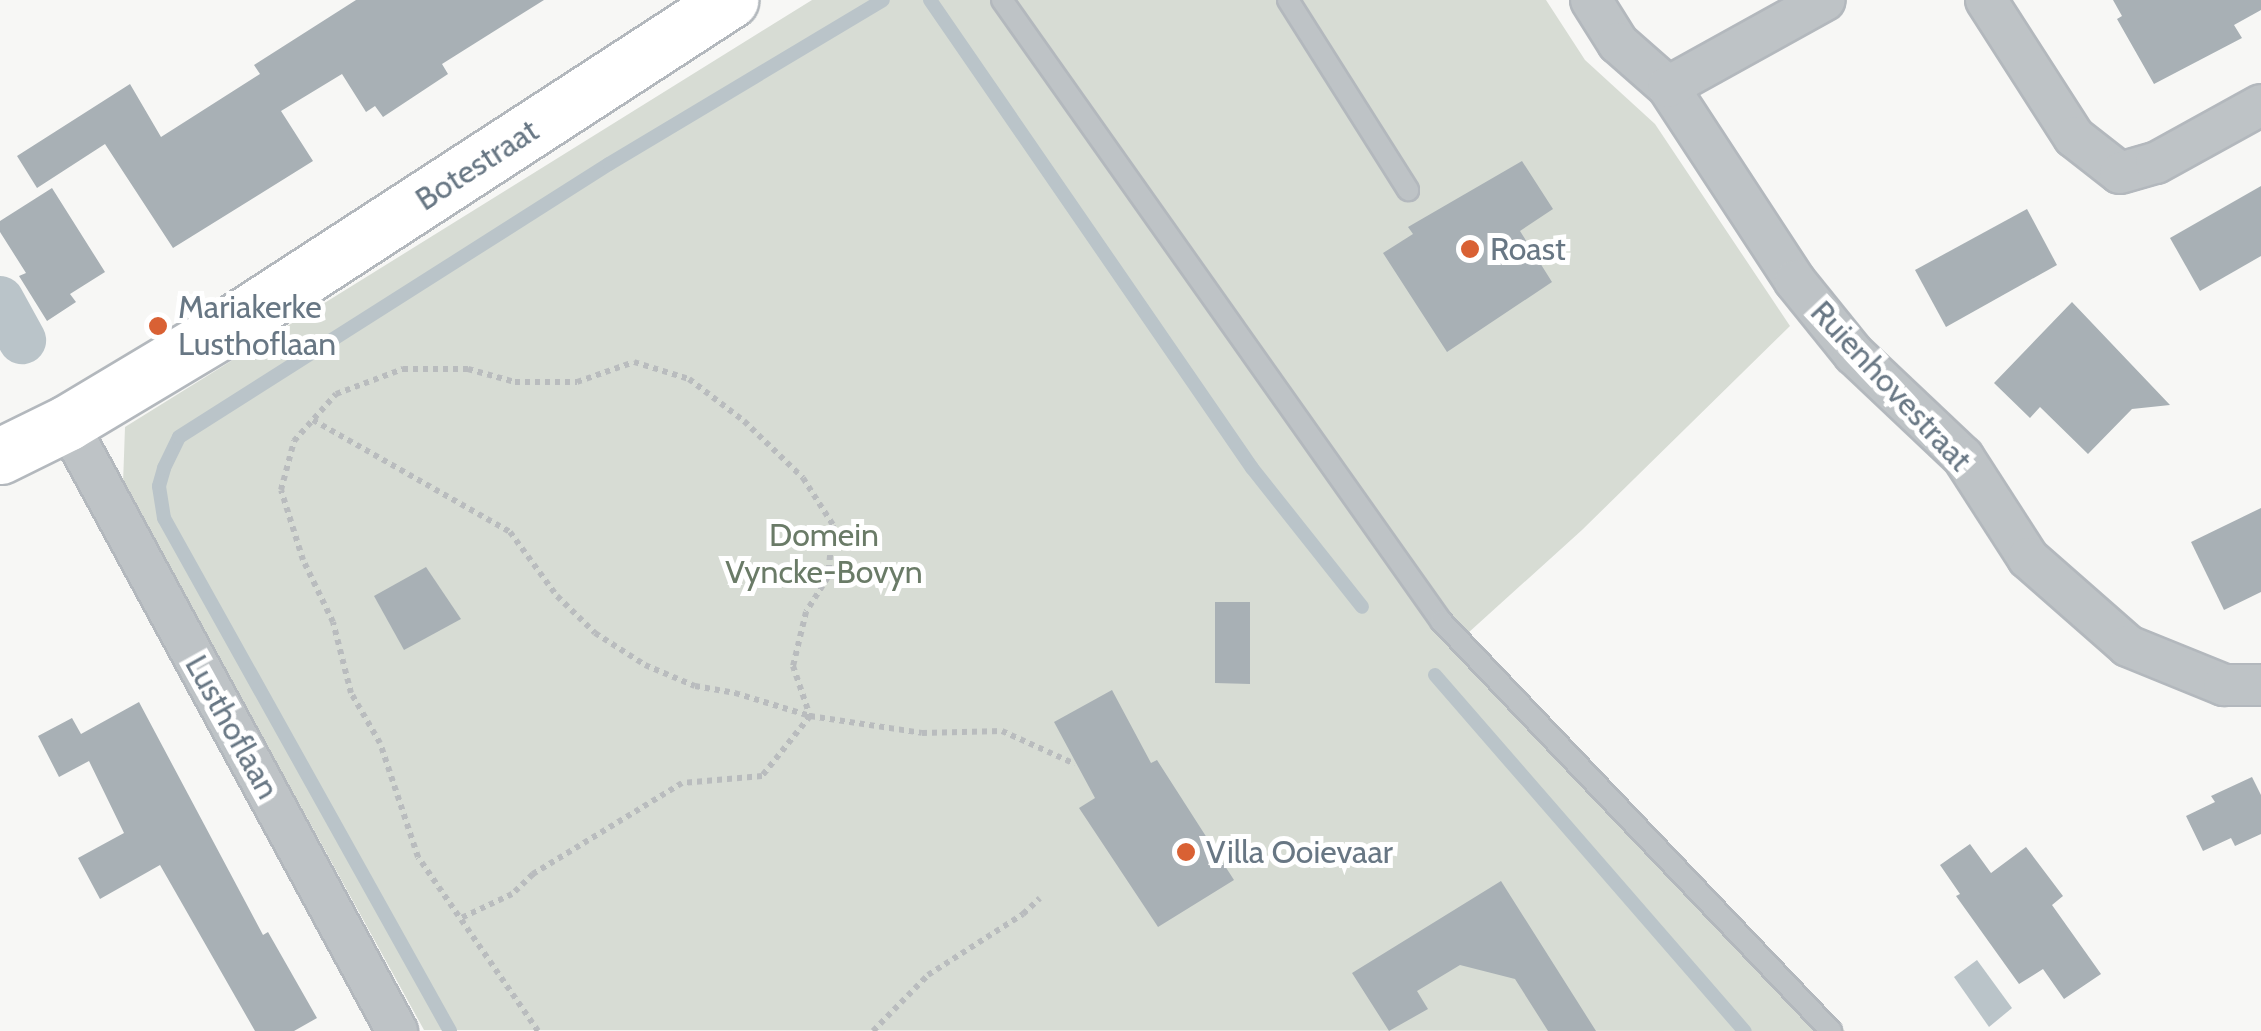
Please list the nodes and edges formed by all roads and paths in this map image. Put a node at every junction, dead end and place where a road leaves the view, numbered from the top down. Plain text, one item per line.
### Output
1 (730, 0) edge
2 (1002, 0) edge
3 (1288, 0) edge
4 (1590, 0) edge
5 (1826, 0) edge
6 (1986, 0) edge
7 (1668, 86) junction
8 (2261, 106) edge
9 (1408, 190) dead end
10 (312, 420) junction
11 (67, 423) junction
12 (0, 456) edge
13 (2261, 685) edge
14 (810, 716) junction
15 (1075, 764) dead end
16 (1040, 898) dead end
17 (462, 918) junction
18 (397, 1031) edge
19 (538, 1031) edge
20 (873, 1031) edge
21 (1831, 1031) edge

1 - 11 street, Botestraat
2 - 21 lane
3 - 9 lane
4 - 7 street, Ruienhovestraat
5 - 7 street
6 - 8 street
7 - 13 street, Ruienhovestraat
10 - 14 path
10 - 14 path
10 - 17 path
11 - 12 street, Botestraat
11 - 18 street, Lusthoflaan
14 - 15 path
14 - 17 path
16 - 20 path
17 - 19 path

